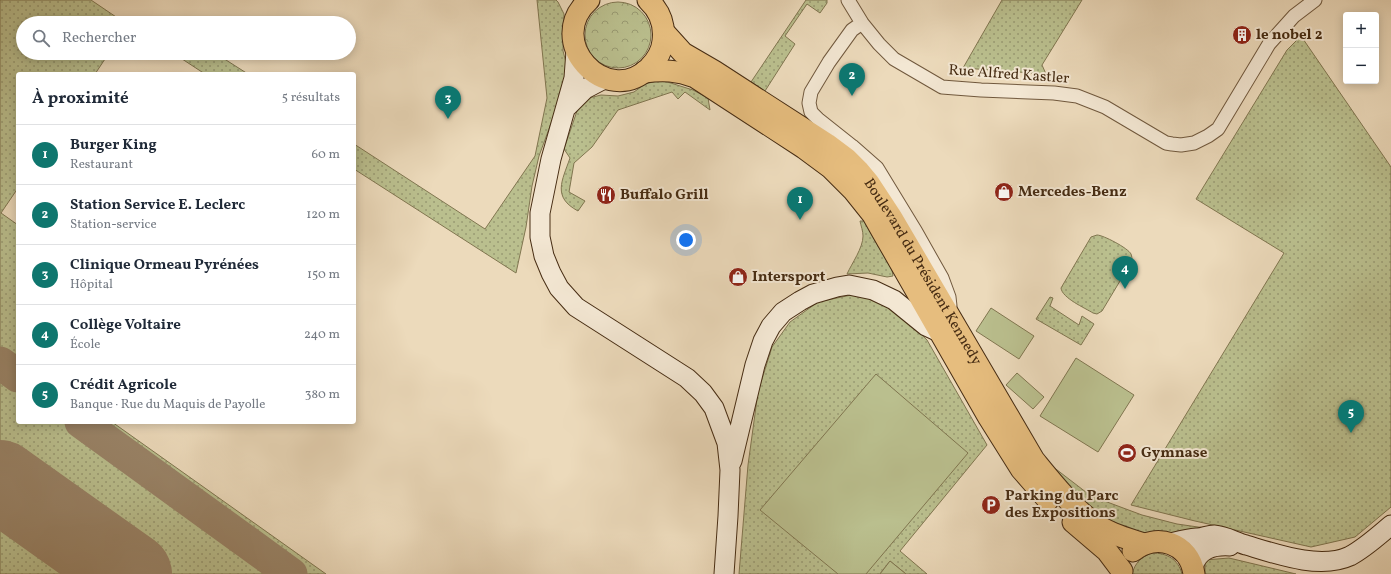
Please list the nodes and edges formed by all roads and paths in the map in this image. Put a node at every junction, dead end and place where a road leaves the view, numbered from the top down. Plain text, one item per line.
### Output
1 (848, 0) edge
2 (1315, 0) edge
3 (654, 3) edge
4 (579, 5) edge
5 (862, 23) junction
6 (664, 32) junction
7 (576, 51) junction
8 (644, 72) junction
9 (606, 78) junction
10 (565, 109) junction
11 (946, 327) junction
12 (730, 470) junction
13 (1391, 525) edge
14 (1170, 543) junction
15 (1144, 544) junction
16 (1243, 545) junction
17 (1194, 571) edge
18 (1122, 572) edge
19 (724, 574) edge

1 - 5 street, Rue Alfred Kastler
2 - 5 street, Rue Alfred Kastler
3 - 6 main road
4 - 7 main road
5 - 11 street
6 - 8 main road
6 - 11 main road, Boulevard du Président Kennedy
7 - 9 main road
7 - 10 street
8 - 9 main road
8 - 11 main road, Boulevard du Président Kennedy
9 - 10 street
10 - 12 street
11 - 12 street
11 - 15 main road, Boulevard du Président Kennedy
11 - 18 main road, Boulevard du Président Kennedy
12 - 19 street
13 - 16 street
14 - 15 main road
14 - 16 street
14 - 17 main road
15 - 18 main road
16 - 17 street

